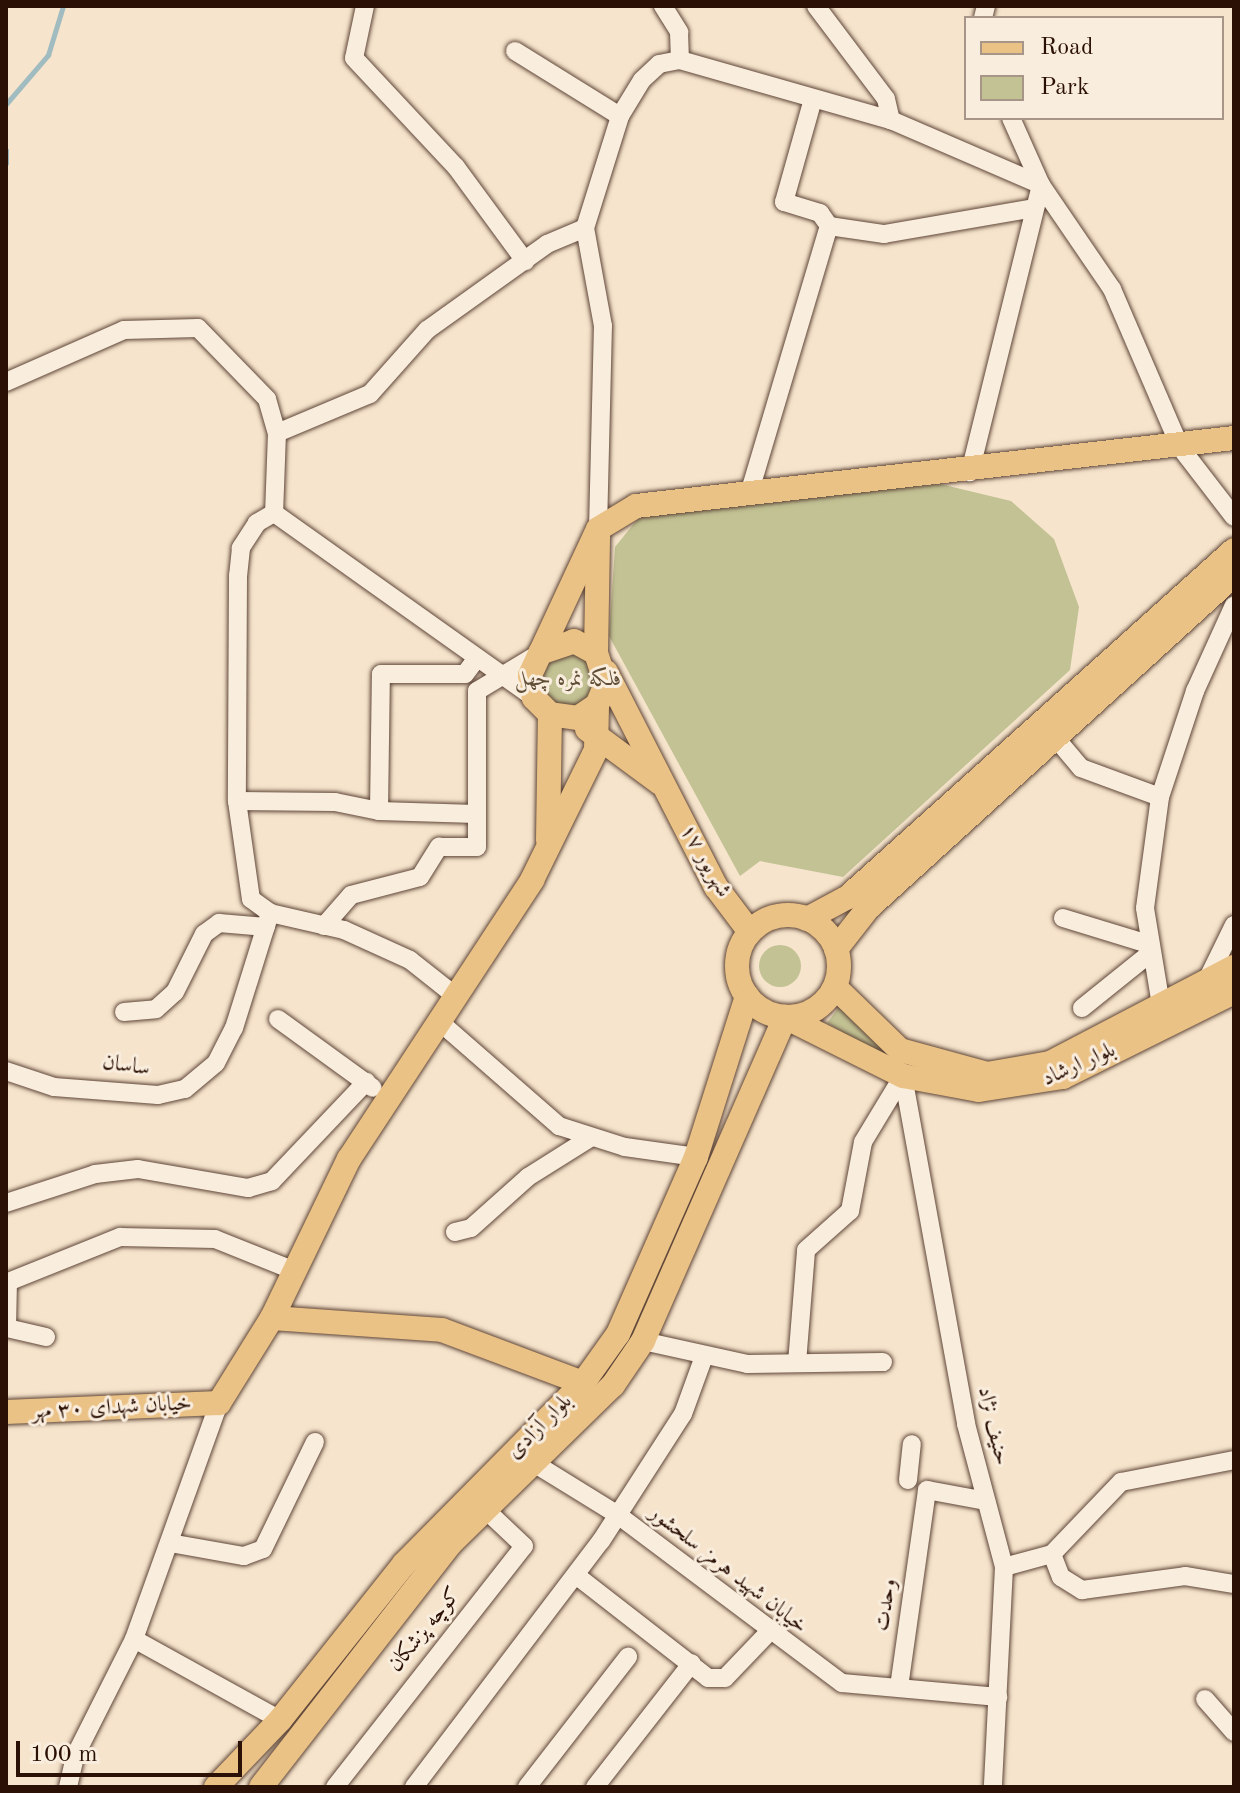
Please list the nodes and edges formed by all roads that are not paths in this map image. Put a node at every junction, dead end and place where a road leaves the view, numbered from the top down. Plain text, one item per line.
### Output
1 (365, 6) edge
2 (663, 6) edge
3 (816, 6) edge
4 (515, 51) dead end
5 (680, 60) junction
6 (813, 99) junction
7 (620, 116) junction
8 (891, 120) junction
9 (1012, 120) edge
10 (1041, 185) junction
11 (1034, 208) junction
12 (829, 226) junction
13 (585, 228) junction
14 (525, 261) junction
15 (6, 382) edge
16 (277, 433) junction
17 (1234, 438) edge
18 (1180, 447) junction
19 (970, 472) junction
20 (749, 494) junction
21 (274, 513) junction
22 (1234, 517) edge
23 (598, 529) junction
24 (1234, 550) edge
25 (1234, 575) edge
26 (1234, 605) edge
27 (540, 653) junction
28 (474, 662) junction
29 (601, 663) junction
30 (494, 675) junction
31 (597, 705) junction
32 (550, 710) junction
33 (596, 733) junction
34 (1054, 736) junction
35 (592, 759) junction
36 (638, 765) junction
37 (665, 788) junction
38 (1160, 797) junction
39 (237, 801) junction
40 (379, 811) junction
41 (476, 814) junction
42 (548, 844) junction
43 (1063, 918) dead end
44 (807, 919) junction
45 (268, 920) junction
46 (1234, 925) edge
47 (324, 926) junction
48 (750, 932) junction
49 (836, 949) junction
50 (1147, 949) junction
51 (1234, 967) edge
52 (835, 987) junction
53 (1198, 991) junction
54 (1234, 992) edge
55 (747, 996) junction
56 (458, 998) junction
57 (1161, 1005) junction
58 (1082, 1008) dead end
59 (124, 1012) dead end
60 (785, 1017) junction
61 (278, 1019) dead end
62 (441, 1023) junction
63 (6, 1071) edge
64 (903, 1076) junction
65 (366, 1082) junction
66 (388, 1099) junction
67 (590, 1138) junction
68 (696, 1157) junction
69 (6, 1203) edge
70 (455, 1232) dead end
71 (292, 1270) junction
72 (272, 1318) junction
73 (46, 1337) dead end
74 (643, 1341) junction
75 (703, 1359) junction
76 (883, 1362) dead end
77 (797, 1363) junction
78 (583, 1383) junction
79 (219, 1403) junction
80 (6, 1412) edge
81 (315, 1442) dead end
82 (912, 1444) dead end
83 (1234, 1460) edge
84 (537, 1465) junction
85 (908, 1480) dead end
86 (986, 1501) junction
87 (487, 1511) junction
88 (618, 1515) junction
89 (170, 1543) junction
90 (1052, 1554) junction
91 (1004, 1567) junction
92 (577, 1576) junction
93 (1234, 1584) edge
94 (769, 1632) junction
95 (134, 1639) junction
96 (628, 1657) dead end
97 (692, 1663) junction
98 (899, 1687) junction
99 (998, 1697) junction
100 (1205, 1699) dead end
101 (280, 1720) junction
102 (1234, 1732) edge
103 (239, 1768) junction
104 (995, 1785) edge
105 (68, 1787) edge
106 (216, 1787) edge
107 (258, 1787) edge
108 (335, 1787) edge
109 (414, 1787) edge
110 (527, 1787) edge
111 (595, 1787) edge

1 - 14 street
2 - 5 street
3 - 8 street
4 - 7 street
5 - 6 street
5 - 7 street
6 - 8 street
6 - 12 street
7 - 13 street
8 - 10 street
9 - 10 street
10 - 11 street
10 - 18 street
11 - 12 street
11 - 19 street
12 - 20 street
13 - 14 street
13 - 23 street
14 - 16 street
15 - 16 street
16 - 21 street
17 - 18 main road
18 - 19 main road
18 - 22 street
19 - 20 main road
20 - 23 main road
21 - 28 street
21 - 39 street
23 - 27 main road
23 - 29 main road
24 - 44 main road
25 - 34 main road
26 - 38 street
27 - 29 main road
27 - 30 street
27 - 32 main road
28 - 30 street
28 - 40 street
29 - 31 main road
29 - 37 main road, ۱۷ شهریور
30 - 32 street
30 - 41 street
31 - 32 main road
31 - 33 main road
32 - 33 main road
32 - 42 main road
33 - 35 main road
33 - 36 main road
34 - 38 street
34 - 49 main road
35 - 36 main road
35 - 42 main road
36 - 37 main road
37 - 48 main road, ۱۷ شهریور
38 - 50 street
39 - 40 street
39 - 45 street
40 - 41 street
41 - 47 street
42 - 56 main road
43 - 50 street
44 - 48 main road
44 - 49 main road
45 - 47 street
45 - 59 street
45 - 63 street, ساسان
46 - 53 street
47 - 56 street
48 - 55 main road
49 - 52 main road
50 - 57 street
50 - 58 street
51 - 53 main road, بلوار ارشاد
52 - 57 main road, بلوار ارشاد
52 - 60 main road
53 - 54 main road, بلوار ارشاد
53 - 57 main road, بلوار ارشاد
53 - 64 main road, بلوار ارشاد
55 - 60 main road
55 - 68 main road, بلوار آزادی
56 - 62 main road
60 - 64 main road, بلوار ارشاد
60 - 74 main road, بلوار آزادی
61 - 65 street
62 - 66 main road
62 - 67 street
64 - 77 street
64 - 86 street, حنیف نژاد
65 - 66 street
65 - 69 street
66 - 71 main road
67 - 68 street
67 - 70 street
68 - 78 main road, بلوار آزادی
71 - 72 main road
71 - 73 street
72 - 78 main road
72 - 79 main road
74 - 75 street
74 - 84 main road, بلوار آزادی
75 - 77 street
75 - 88 street
76 - 77 street
78 - 101 main road, بلوار آزادی
79 - 80 main road, خیابان شهدای ۳۰ مهر
79 - 89 street
81 - 89 street
82 - 85 street
83 - 90 street
84 - 87 main road, بلوار آزادی
84 - 88 street, خیابان شهید هرمز سلحشور
86 - 91 street, حنیف نژاد
86 - 98 street, وحدت
87 - 107 main road, بلوار آزادی
87 - 108 street, کوچه پزشکان
88 - 92 street
88 - 94 street, خیابان شهید هرمز سلحشور
89 - 95 street
90 - 91 street
90 - 93 street
91 - 99 street, حنیف نژاد
92 - 97 street
92 - 109 street
94 - 97 street
94 - 98 street, خیابان شهید هرمز سلحشور
95 - 101 street
95 - 105 street
96 - 110 street
97 - 111 street
98 - 99 street
99 - 104 street, حنیف نژاد
100 - 102 street
101 - 103 main road, بلوار آزادی
103 - 106 main road, بلوار آزادی
103 - 107 main road

